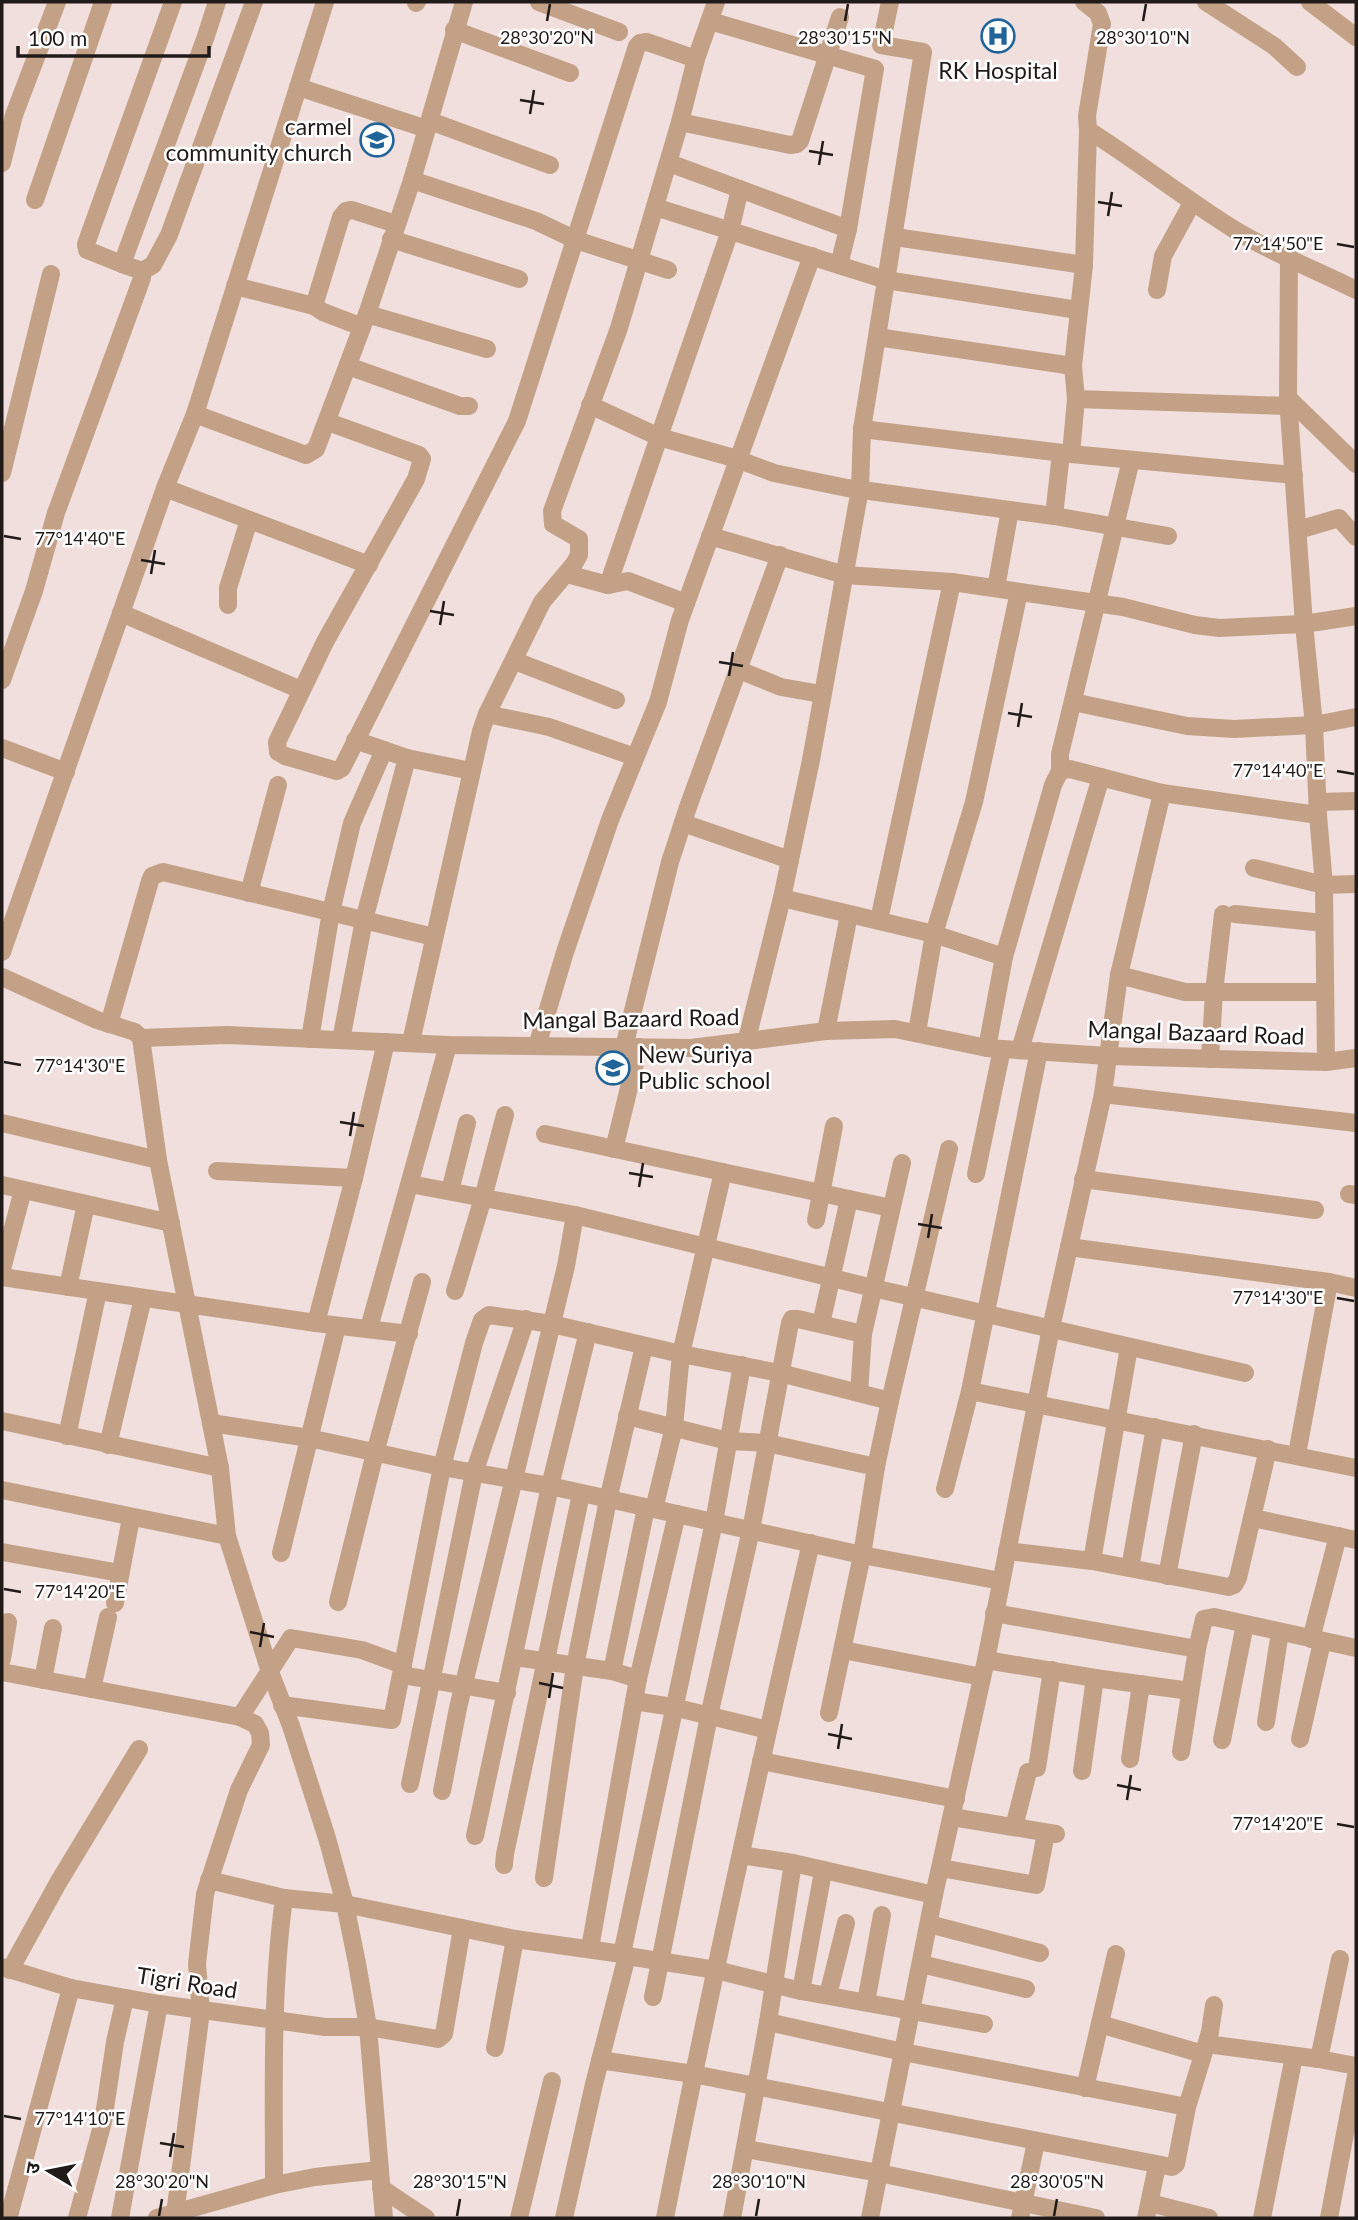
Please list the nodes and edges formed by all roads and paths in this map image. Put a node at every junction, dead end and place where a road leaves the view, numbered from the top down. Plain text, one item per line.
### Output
1 (57, 2) edge
2 (103, 2) edge
3 (173, 2) edge
4 (217, 2) edge
5 (254, 2) edge
6 (325, 2) edge
7 (464, 2) edge
8 (539, 2) edge
9 (716, 2) edge
10 (890, 2) edge
11 (1206, 2) edge
12 (1310, 2) edge
13 (1092, 4) edge
14 (840, 17) dead end
15 (710, 21) junction
16 (454, 30) junction
17 (619, 32) dead end
18 (1356, 37) edge
19 (881, 45) junction
20 (828, 55) junction
21 (696, 59) junction
22 (1297, 67) dead end
23 (875, 69) junction
24 (570, 73) dead end
25 (298, 87) junction
26 (680, 122) junction
27 (429, 125) junction
28 (1088, 130) junction
29 (2, 163) edge
30 (669, 163) junction
31 (550, 165) dead end
32 (412, 180) junction
33 (740, 188) junction
34 (35, 200) dead end
35 (1192, 203) junction
36 (655, 207) junction
37 (848, 229) junction
38 (393, 231) junction
39 (730, 231) junction
40 (895, 237) junction
41 (576, 240) junction
42 (813, 256) junction
43 (1289, 258) junction
44 (640, 260) junction
45 (122, 264) junction
46 (839, 265) junction
47 (1084, 265) junction
48 (668, 270) dead end
49 (142, 271) junction
50 (51, 274) dead end
51 (519, 279) dead end
52 (886, 280) junction
53 (236, 286) junction
54 (1157, 290) dead end
55 (1356, 290) edge
56 (314, 306) junction
57 (1078, 310) junction
58 (365, 321) junction
59 (877, 337) junction
60 (487, 349) dead end
61 (348, 366) junction
62 (1073, 366) junction
63 (1076, 399) junction
64 (1288, 402) junction
65 (590, 405) junction
66 (469, 406) dead end
67 (195, 414) junction
68 (328, 422) junction
69 (862, 429) junction
70 (659, 437) junction
71 (1066, 454) junction
72 (738, 460) junction
73 (1131, 460) junction
74 (1356, 464) edge
75 (2, 473) edge
76 (1294, 475) junction
77 (166, 488) junction
78 (860, 489) junction
79 (1010, 510) junction
80 (1054, 516) junction
81 (249, 520) junction
82 (1116, 526) junction
83 (1298, 530) junction
84 (1168, 536) dead end
85 (710, 537) junction
86 (1356, 537) edge
87 (780, 555) junction
88 (369, 565) junction
89 (566, 574) junction
90 (845, 575) junction
91 (952, 582) junction
92 (608, 585) junction
93 (996, 588) junction
94 (1019, 592) junction
95 (686, 603) junction
96 (1097, 603) junction
97 (228, 605) dead end
98 (121, 614) junction
99 (1356, 616) edge
100 (1304, 624) junction
101 (514, 661) junction
102 (739, 670) junction
103 (2, 680) edge
104 (300, 690) junction
105 (821, 695) junction
106 (615, 700) dead end
107 (1073, 702) junction
108 (487, 714) junction
109 (1356, 717) edge
110 (1314, 725) junction
111 (355, 740) junction
112 (2, 748) edge
113 (384, 750) junction
114 (635, 757) junction
115 (407, 758) junction
116 (471, 771) junction
117 (1060, 771) junction
118 (65, 772) junction
119 (1101, 777) junction
120 (278, 785) dead end
121 (1162, 793) junction
122 (1356, 801) edge
123 (1318, 809) junction
124 (683, 823) junction
125 (790, 860) junction
126 (1254, 868) dead end
127 (1356, 884) edge
128 (1324, 885) junction
129 (249, 893) junction
130 (782, 898) junction
131 (331, 912) junction
132 (849, 915) junction
133 (364, 920) junction
134 (879, 920) junction
135 (1324, 923) junction
136 (934, 934) junction
137 (434, 937) junction
138 (2, 952) edge
139 (1004, 957) junction
140 (1119, 975) junction
141 (2, 977) edge
142 (1214, 992) junction
143 (1325, 992) junction
144 (109, 1024) junction
145 (826, 1031) junction
146 (917, 1032) junction
147 (141, 1038) junction
148 (310, 1039) junction
149 (341, 1040) junction
150 (386, 1042) junction
151 (411, 1042) junction
152 (746, 1043) junction
153 (448, 1045) junction
154 (537, 1046) junction
155 (632, 1047) junction
156 (995, 1048) junction
157 (1030, 1050) junction
158 (1108, 1056) junction
159 (1356, 1058) edge
160 (1210, 1059) junction
161 (1326, 1062) junction
162 (1103, 1094) junction
163 (505, 1115) dead end
164 (2, 1123) edge
165 (467, 1123) dead end
166 (1356, 1123) edge
167 (834, 1126) dead end
168 (545, 1134) dead end
169 (614, 1149) junction
170 (948, 1149) dead end
171 (158, 1160) junction
172 (902, 1163) dead end
173 (217, 1171) dead end
174 (723, 1172) junction
175 (976, 1174) dead end
176 (354, 1178) junction
177 (1083, 1179) junction
178 (410, 1184) junction
179 (2, 1185) edge
180 (23, 1190) junction
181 (450, 1191) junction
182 (822, 1193) junction
183 (484, 1198) junction
184 (849, 1199) junction
185 (86, 1204) junction
186 (891, 1208) junction
187 (1315, 1210) dead end
188 (575, 1215) junction
189 (816, 1220) dead end
190 (171, 1223) junction
191 (1069, 1247) junction
192 (705, 1248) junction
193 (2, 1269) edge
194 (2, 1277) edge
195 (830, 1277) junction
196 (422, 1282) dead end
197 (1329, 1282) junction
198 (68, 1287) junction
199 (873, 1288) junction
200 (1356, 1288) edge
201 (98, 1291) junction
202 (455, 1291) dead end
203 (916, 1297) junction
204 (143, 1298) junction
205 (188, 1305) junction
206 (986, 1313) junction
207 (526, 1319) junction
208 (316, 1323) junction
209 (552, 1324) junction
210 (821, 1324) junction
211 (337, 1326) junction
212 (369, 1328) junction
213 (1051, 1328) junction
214 (588, 1332) junction
215 (409, 1334) junction
216 (863, 1334) junction
217 (643, 1346) junction
218 (1129, 1348) junction
219 (681, 1354) junction
220 (742, 1365) junction
221 (780, 1373) junction
222 (1245, 1373) dead end
223 (970, 1391) junction
224 (859, 1394) junction
225 (890, 1401) junction
226 (1037, 1405) junction
227 (628, 1416) junction
228 (1117, 1419) junction
229 (2, 1421) edge
230 (211, 1423) junction
231 (674, 1427) junction
232 (1155, 1427) junction
233 (1195, 1434) junction
234 (67, 1436) junction
235 (309, 1438) junction
236 (728, 1441) junction
237 (767, 1443) junction
238 (108, 1445) junction
239 (1268, 1449) junction
240 (375, 1453) junction
241 (1297, 1454) junction
242 (442, 1467) junction
243 (876, 1467) junction
244 (220, 1468) junction
245 (1356, 1468) edge
246 (474, 1473) junction
247 (513, 1481) junction
248 (550, 1486) junction
249 (944, 1489) dead end
250 (2, 1490) edge
251 (581, 1494) junction
252 (608, 1500) junction
253 (650, 1508) junction
254 (677, 1514) junction
255 (131, 1518) junction
256 (1253, 1518) junction
257 (714, 1522) junction
258 (751, 1530) junction
259 (227, 1536) junction
260 (1338, 1536) junction
261 (1356, 1540) edge
262 (811, 1543) junction
263 (1007, 1551) junction
264 (2, 1552) edge
265 (281, 1553) dead end
266 (862, 1555) junction
267 (1092, 1561) junction
268 (1130, 1568) junction
269 (120, 1573) junction
270 (1167, 1576) junction
271 (1001, 1581) junction
272 (338, 1602) dead end
273 (994, 1613) junction
274 (8, 1622) dead end
275 (1245, 1624) junction
276 (52, 1628) dead end
277 (1280, 1632) junction
278 (1317, 1640) junction
279 (1356, 1647) edge
280 (1197, 1649) junction
281 (843, 1650) junction
282 (515, 1657) junction
283 (2, 1659) edge
284 (546, 1661) junction
285 (575, 1666) junction
286 (984, 1668) junction
287 (402, 1670) junction
288 (1052, 1670) junction
289 (611, 1671) junction
290 (2, 1672) edge
291 (270, 1672) junction
292 (1096, 1678) junction
293 (638, 1679) junction
294 (43, 1680) junction
295 (431, 1680) junction
296 (1141, 1684) junction
297 (463, 1686) junction
298 (92, 1689) junction
299 (1190, 1691) junction
300 (507, 1693) junction
301 (634, 1701) junction
302 (282, 1704) junction
303 (673, 1707) junction
304 (829, 1713) dead end
305 (709, 1716) junction
306 (240, 1717) junction
307 (1266, 1723) dead end
308 (768, 1730) junction
309 (1300, 1739) dead end
310 (1222, 1740) dead end
311 (139, 1749) dead end
312 (1181, 1752) dead end
313 (1130, 1759) dead end
314 (761, 1761) junction
315 (1082, 1771) dead end
316 (410, 1784) dead end
317 (442, 1791) dead end
318 (956, 1799) junction
319 (952, 1818) junction
320 (1014, 1827) junction
321 (475, 1836) dead end
322 (741, 1855) junction
323 (793, 1863) junction
324 (504, 1865) dead end
325 (941, 1868) junction
326 (823, 1872) junction
327 (544, 1878) dead end
328 (209, 1880) junction
329 (934, 1895) junction
330 (284, 1898) junction
331 (345, 1904) junction
332 (881, 1915) dead end
333 (846, 1923) dead end
334 (929, 1924) junction
335 (462, 1928) junction
336 (515, 1939) junction
337 (590, 1948) junction
338 (1040, 1953) dead end
339 (1116, 1954) dead end
340 (624, 1955) junction
341 (1340, 1959) dead end
342 (660, 1962) junction
343 (921, 1964) junction
344 (6, 1968) edge
345 (716, 1970) junction
346 (774, 1985) junction
347 (71, 1988) junction
348 (1026, 1989) dead end
349 (801, 1991) junction
350 (828, 1995) junction
351 (653, 1997) dead end
352 (125, 1998) junction
353 (866, 2002) junction
354 (159, 2004) junction
355 (1214, 2005) dead end
356 (201, 2011) junction
357 (911, 2011) junction
358 (274, 2021) junction
359 (768, 2022) junction
360 (984, 2024) dead end
361 (1100, 2024) junction
362 (368, 2027) junction
363 (495, 2048) dead end
364 (1205, 2049) junction
365 (903, 2052) junction
366 (1294, 2056) junction
367 (1319, 2059) junction
368 (600, 2060) junction
369 (1356, 2066) edge
370 (693, 2074) junction
371 (1356, 2076) edge
372 (552, 2081) dead end
373 (758, 2087) junction
374 (1086, 2088) junction
375 (1187, 2107) junction
376 (891, 2112) junction
377 (1036, 2142) junction
378 (746, 2149) junction
379 (1157, 2166) junction
380 (879, 2173) junction
381 (380, 2179) junction
382 (274, 2185) junction
383 (1022, 2211) edge
384 (1148, 2211) edge
385 (2, 2213) edge
386 (166, 2216) edge
387 (1089, 2217) edge
388 (77, 2218) edge
389 (120, 2218) edge
390 (384, 2218) edge
391 (426, 2218) edge
392 (519, 2218) edge
393 (564, 2218) edge
394 (665, 2218) edge
395 (732, 2218) edge
396 (870, 2218) edge
397 (1209, 2218) edge
398 (1262, 2218) edge
399 (1329, 2218) edge

1 - 29 street
2 - 34 street
3 - 45 street
4 - 45 street
5 - 49 street
6 - 25 street
7 - 16 street
8 - 17 street
9 - 15 street
10 - 19 street
11 - 22 street
12 - 18 street
13 - 28 street
14 - 20 street
15 - 20 street
15 - 21 street
16 - 24 street
16 - 27 street
19 - 23 street
19 - 40 street
20 - 23 street
20 - 26 street
21 - 26 street
21 - 41 street
23 - 37 street
25 - 27 street
25 - 53 street
26 - 30 street
27 - 31 street
27 - 32 street
28 - 35 street
28 - 47 street
30 - 33 street
30 - 36 street
32 - 38 street
32 - 41 street
33 - 37 street
33 - 39 street
35 - 43 street
35 - 54 street
36 - 39 street
36 - 44 street
37 - 46 street
38 - 51 street
38 - 56 street
38 - 58 street
39 - 42 street
39 - 70 street
40 - 47 street
40 - 52 street
41 - 44 street
41 - 111 street
42 - 46 street
42 - 72 street
43 - 55 street
43 - 64 street
44 - 48 street
44 - 65 street
45 - 49 street
46 - 52 street
47 - 57 street
49 - 103 street
50 - 75 street
52 - 57 street
52 - 59 street
53 - 56 street
53 - 67 street
56 - 58 street
57 - 62 street
58 - 60 street
58 - 61 street
59 - 62 street
59 - 69 street
61 - 66 street
61 - 68 street
62 - 63 street
63 - 64 street
63 - 71 street
64 - 74 street
64 - 76 street
65 - 70 street
65 - 89 street
67 - 68 street
67 - 77 street
68 - 88 street
69 - 71 street
69 - 78 street
70 - 72 street
70 - 92 street
71 - 73 street
71 - 80 street
72 - 78 street
72 - 85 street
73 - 76 street
73 - 82 street
76 - 83 street
77 - 81 street
77 - 98 street
78 - 79 street
78 - 90 street
79 - 80 street
79 - 93 street
80 - 82 street
81 - 88 street
81 - 97 street
82 - 84 street
82 - 96 street
83 - 86 street
83 - 100 street
85 - 87 street
85 - 95 street
87 - 90 street
87 - 102 street
88 - 104 street
89 - 92 street
89 - 101 street
90 - 91 street
90 - 105 street
91 - 93 street
91 - 134 street
92 - 95 street
93 - 94 street
94 - 96 street
94 - 136 street
95 - 114 street
96 - 100 street
96 - 107 street
98 - 104 street
98 - 118 street
99 - 100 street
100 - 110 street
101 - 106 street
101 - 108 street
102 - 105 street
102 - 124 street
104 - 111 street
105 - 125 street
107 - 110 street
107 - 117 street
108 - 114 street
108 - 116 street
109 - 110 street
110 - 123 street
111 - 113 street
112 - 118 street
113 - 115 street
113 - 131 street
114 - 154 street
115 - 116 street
115 - 133 street
116 - 137 street
117 - 119 street
117 - 139 street
118 - 138 street
119 - 121 street
119 - 157 street
120 - 129 street
121 - 123 street
121 - 140 street
122 - 123 street
123 - 128 street
124 - 125 street
124 - 155 street
125 - 130 street
126 - 128 street
127 - 128 street
128 - 135 street
129 - 131 street
129 - 144 street
130 - 132 street
130 - 152 street
131 - 133 street
131 - 148 street
132 - 134 street
132 - 145 street
133 - 137 street
133 - 149 street
134 - 136 street
135 - 142 street
135 - 143 street
136 - 139 street
136 - 146 street
137 - 151 street
139 - 156 street
140 - 142 street
140 - 158 street
141 - 144 street, Mangal Bazaard Road
142 - 143 street
142 - 160 street
143 - 161 street
144 - 147 street, Mangal Bazaard Road
145 - 146 street, Mangal Bazaard Road
145 - 152 street, Mangal Bazaard Road
146 - 156 street, Mangal Bazaard Road
147 - 148 street, Mangal Bazaard Road
147 - 171 street
148 - 149 street, Mangal Bazaard Road
149 - 150 street, Mangal Bazaard Road
150 - 151 street, Mangal Bazaard Road
150 - 176 street
151 - 153 street, Mangal Bazaard Road
152 - 155 street, Mangal Bazaard Road
153 - 154 street, Mangal Bazaard Road
153 - 178 street
154 - 155 street, Mangal Bazaard Road
155 - 169 street
156 - 157 street, Mangal Bazaard Road
156 - 175 street
157 - 158 street, Mangal Bazaard Road
157 - 206 street
158 - 160 street, Mangal Bazaard Road
158 - 162 street
159 - 161 street, Mangal Bazaard Road
160 - 161 street, Mangal Bazaard Road
162 - 166 street
162 - 177 street
163 - 183 street
164 - 171 street
165 - 181 street
167 - 182 street
168 - 169 street
169 - 174 street
170 - 203 street
171 - 190 street
172 - 186 street
173 - 176 street
174 - 182 street
174 - 192 street
176 - 208 street
177 - 187 street
177 - 191 street
178 - 181 street
178 - 212 street
179 - 180 street
180 - 185 street
180 - 193 street
181 - 183 street
182 - 184 street
182 - 189 street
183 - 188 street
183 - 202 street
184 - 186 street
184 - 195 street
185 - 190 street
185 - 198 street
186 - 199 street
188 - 192 street
188 - 209 street
190 - 205 street
191 - 197 street
191 - 213 street
192 - 195 street
192 - 219 street
194 - 198 street
195 - 199 street
195 - 210 street
196 - 215 street
197 - 200 street
197 - 241 street
198 - 201 street
199 - 203 street
199 - 216 street
201 - 204 street
201 - 234 street
203 - 206 street
203 - 225 street
204 - 205 street
204 - 238 street
205 - 208 street
205 - 230 street
206 - 213 street
206 - 223 street
207 - 209 street
207 - 242 street
207 - 246 street
208 - 211 street
209 - 214 street
209 - 247 street
210 - 216 street
210 - 221 street
211 - 212 street
211 - 235 street
212 - 215 street
213 - 218 street
213 - 226 street
214 - 217 street
214 - 248 street
215 - 240 street
216 - 224 street
217 - 219 street
217 - 227 street
218 - 222 street
218 - 228 street
219 - 220 street
219 - 231 street
220 - 221 street
220 - 236 street
221 - 224 street
221 - 237 street
223 - 226 street
223 - 249 street
224 - 225 street
225 - 243 street
226 - 228 street
226 - 263 street
227 - 231 street
227 - 252 street
228 - 232 street
228 - 267 street
229 - 234 street
230 - 235 street
230 - 244 street
231 - 236 street
231 - 253 street
232 - 233 street
232 - 268 street
233 - 239 street
233 - 270 street
234 - 238 street
235 - 240 street
235 - 265 street
236 - 237 street
236 - 257 street
237 - 243 street
237 - 258 street
238 - 244 street
239 - 241 street
239 - 256 street
240 - 242 street
240 - 272 street
241 - 245 street
242 - 246 street
242 - 287 street
243 - 266 street
244 - 259 street
246 - 247 street
246 - 295 street
247 - 248 street
247 - 297 street
248 - 251 street
248 - 282 street
250 - 255 street
251 - 252 street
251 - 284 street
252 - 253 street
252 - 285 street
253 - 254 street
253 - 289 street
254 - 257 street
254 - 293 street
255 - 259 street
255 - 269 street
256 - 260 street
256 - 270 street
257 - 258 street
257 - 303 street
258 - 262 street
258 - 305 street
259 - 291 street
260 - 261 street
260 - 278 street
262 - 266 street
262 - 308 street
263 - 267 street
263 - 271 street
264 - 269 street
266 - 271 street
266 - 281 street
267 - 268 street
268 - 270 street
269 - 298 street
271 - 273 street
273 - 280 street
273 - 286 street
274 - 283 street
275 - 277 street
275 - 280 street
275 - 310 street
276 - 294 street
277 - 278 street
277 - 307 street
278 - 279 street
278 - 309 street
280 - 299 street
281 - 286 street
281 - 304 street
282 - 284 street
282 - 300 street
284 - 285 street
284 - 324 street
285 - 289 street
285 - 327 street
286 - 288 street
286 - 318 street
287 - 291 street
287 - 295 street
287 - 302 street
288 - 292 street
288 - 320 street
289 - 293 street
290 - 294 street
291 - 302 street
291 - 306 street
292 - 296 street
292 - 315 street
293 - 301 street
294 - 298 street
295 - 297 street
295 - 316 street
296 - 299 street
296 - 313 street
297 - 300 street
297 - 317 street
298 - 306 street
299 - 312 street
300 - 321 street
301 - 303 street
301 - 337 street
302 - 331 street
303 - 305 street
303 - 340 street
305 - 308 street
305 - 342 street
306 - 328 street
308 - 314 street
311 - 344 street
314 - 318 street
314 - 322 street
318 - 319 street
319 - 320 street
319 - 325 street
320 - 325 street
322 - 323 street
322 - 345 street
323 - 326 street
323 - 346 street
325 - 329 street
326 - 329 street
326 - 349 street
328 - 330 street
328 - 356 street
329 - 334 street
330 - 331 street
330 - 358 street
331 - 335 street
331 - 362 street
332 - 353 street
333 - 350 street
334 - 338 street
334 - 343 street
335 - 336 street
335 - 362 street, Tigri Road
336 - 337 street
336 - 363 street
337 - 340 street
339 - 361 street
340 - 342 street
340 - 368 street
341 - 367 street
342 - 345 street
342 - 351 street
343 - 348 street
343 - 357 street
344 - 347 street, Tigri Road
345 - 346 street
345 - 370 street
346 - 349 street
346 - 359 street
347 - 352 street, Tigri Road
347 - 385 street
349 - 350 street
350 - 353 street
352 - 354 street, Tigri Road
352 - 388 street
353 - 357 street
354 - 356 street, Tigri Road
354 - 389 street
355 - 364 street
356 - 358 street, Tigri Road
356 - 386 street
357 - 360 street
357 - 365 street
358 - 362 street, Tigri Road
358 - 382 street
359 - 365 street
359 - 373 street
361 - 364 street
361 - 374 street
362 - 381 street
364 - 366 street
364 - 375 street
365 - 374 street
365 - 376 street
366 - 367 street
366 - 398 street
367 - 369 street
368 - 370 street
368 - 393 street
370 - 373 street
370 - 394 street
371 - 399 street
372 - 392 street
373 - 376 street
373 - 378 street
374 - 375 street
375 - 379 street
376 - 377 street
376 - 380 street
377 - 379 street
377 - 383 street
378 - 380 street
378 - 395 street
379 - 384 street
380 - 383 street
380 - 396 street
381 - 382 street
381 - 390 street
381 - 391 street
382 - 386 street
383 - 387 street
384 - 397 street

